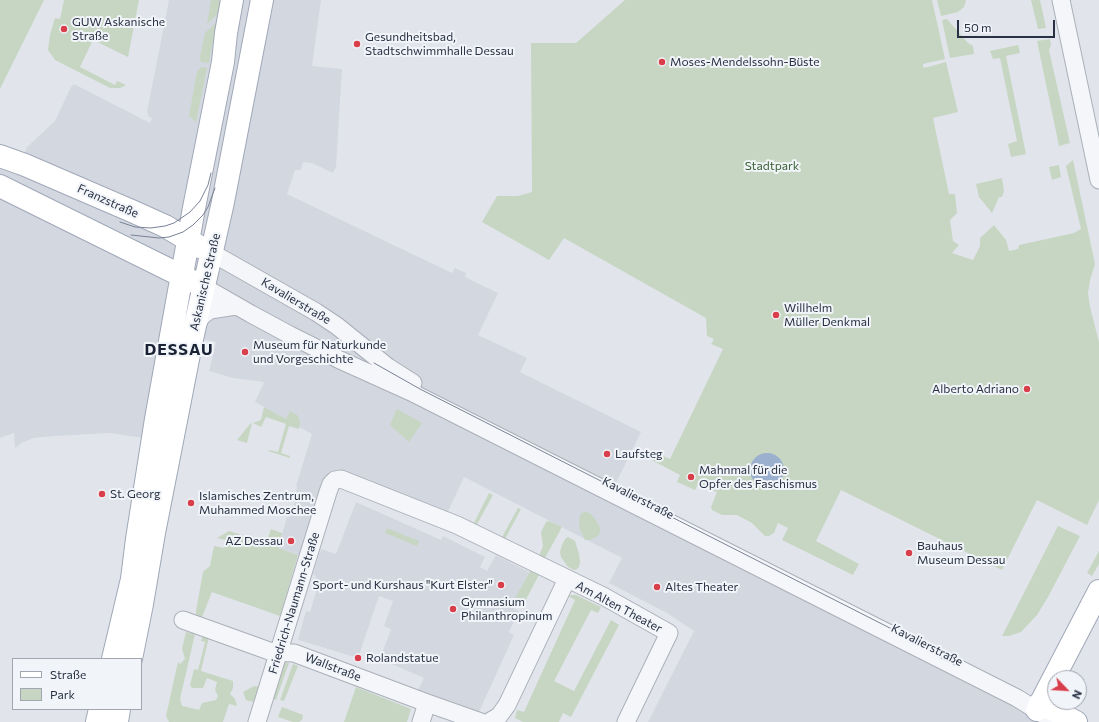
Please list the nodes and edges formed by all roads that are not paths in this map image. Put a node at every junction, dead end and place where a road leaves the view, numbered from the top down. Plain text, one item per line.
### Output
1 (232, 0) edge
2 (262, 0) edge
3 (1061, 0) edge
4 (0, 156) edge
5 (1099, 180) edge
6 (0, 186) edge
7 (198, 190) junction
8 (141, 215) junction
9 (189, 240) junction
10 (212, 253) junction
11 (182, 275) junction
12 (204, 287) junction
13 (236, 306) junction
14 (195, 327) junction
15 (567, 579) junction
16 (1099, 591) edge
17 (184, 620) dead end
18 (279, 652) junction
19 (113, 658) edge
20 (131, 658) edge
21 (427, 703) junction
22 (1038, 707) junction
23 (100, 710) edge
24 (120, 710) edge
25 (97, 722) edge
26 (116, 722) edge
27 (257, 722) edge
28 (421, 722) edge
29 (481, 722) edge
30 (489, 722) edge
31 (626, 722) edge
32 (1063, 722) edge

1 - 7 main road, Askanische Straße
2 - 10 main road, Askanische Straße
3 - 5 street
4 - 8 main road, Franzstraße
6 - 11 main road
7 - 8 main road
7 - 9 main road, Askanische Straße
8 - 9 main road, Franzstraße
9 - 10 main road, Franzstraße
9 - 11 main road, Askanische Straße
10 - 12 main road, Askanische Straße
10 - 22 street, Kavalierstraße
11 - 12 main road, Kavalierstraße
11 - 19 main road, Askanische Straße
12 - 13 street, Kavalierstraße
12 - 14 main road, Askanische Straße
13 - 14 street
13 - 22 street, Kavalierstraße
14 - 20 main road, Askanische Straße
15 - 18 street, Friedrich-Naumann-Straße
15 - 30 street
15 - 31 street, Am Alten Theater
16 - 22 main road
17 - 18 street, Wallstraße
18 - 21 street, Wallstraße
18 - 27 street, Friedrich-Naumann-Straße
21 - 28 street
21 - 29 street, Wallstraße
22 - 32 main road, Kavalierstraße
23 - 25 main road
24 - 26 main road

